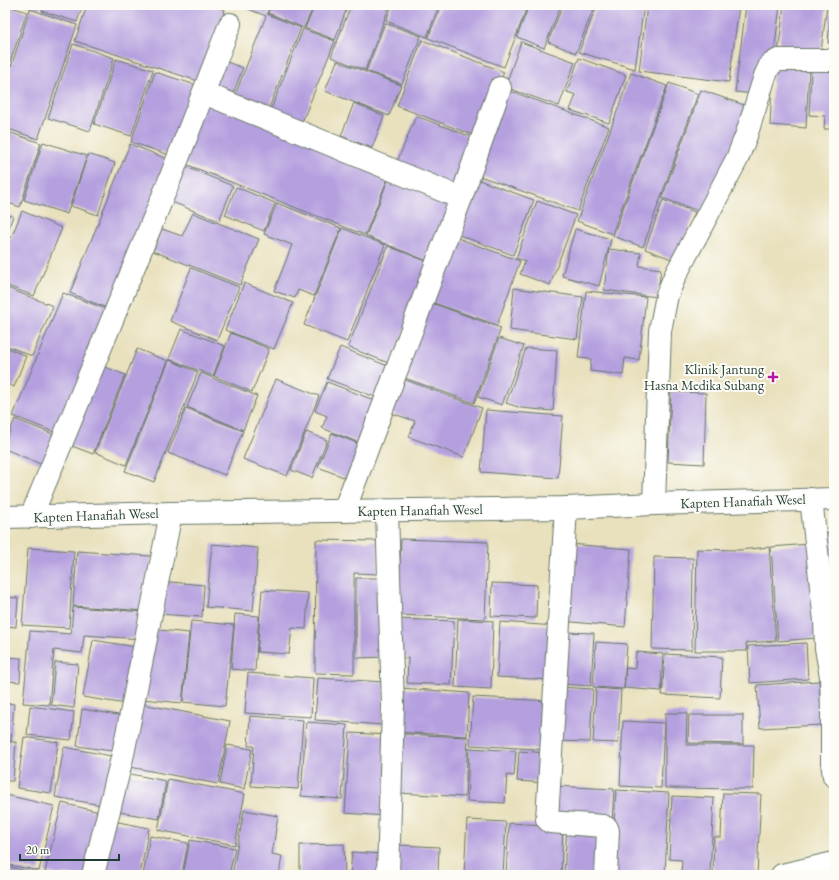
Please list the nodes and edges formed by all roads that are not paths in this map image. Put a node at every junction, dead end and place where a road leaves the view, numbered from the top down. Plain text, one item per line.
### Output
1 (230, 24) dead end
2 (834, 60) edge
3 (500, 88) dead end
4 (204, 93) junction
5 (461, 198) junction
6 (811, 499) junction
7 (834, 499) edge
8 (654, 504) junction
9 (566, 508) junction
10 (344, 511) junction
11 (387, 511) junction
12 (171, 513) junction
13 (5, 517) edge
14 (31, 517) junction
15 (834, 776) edge
16 (834, 863) edge
17 (93, 875) edge
18 (388, 875) edge
19 (606, 875) edge
20 (782, 875) edge

1 - 4 street
2 - 8 street
3 - 5 street
4 - 5 street
4 - 14 street
5 - 10 street
6 - 7 street, Kapten Hanafiah Wesel
6 - 8 street, Kapten Hanafiah Wesel
6 - 15 street
8 - 9 street, Kapten Hanafiah Wesel
9 - 11 street, Kapten Hanafiah Wesel
9 - 19 street
10 - 11 street, Kapten Hanafiah Wesel
10 - 12 street, Kapten Hanafiah Wesel
11 - 18 street
12 - 14 street, Kapten Hanafiah Wesel
12 - 17 street
13 - 14 street, Kapten Hanafiah Wesel
16 - 20 street

